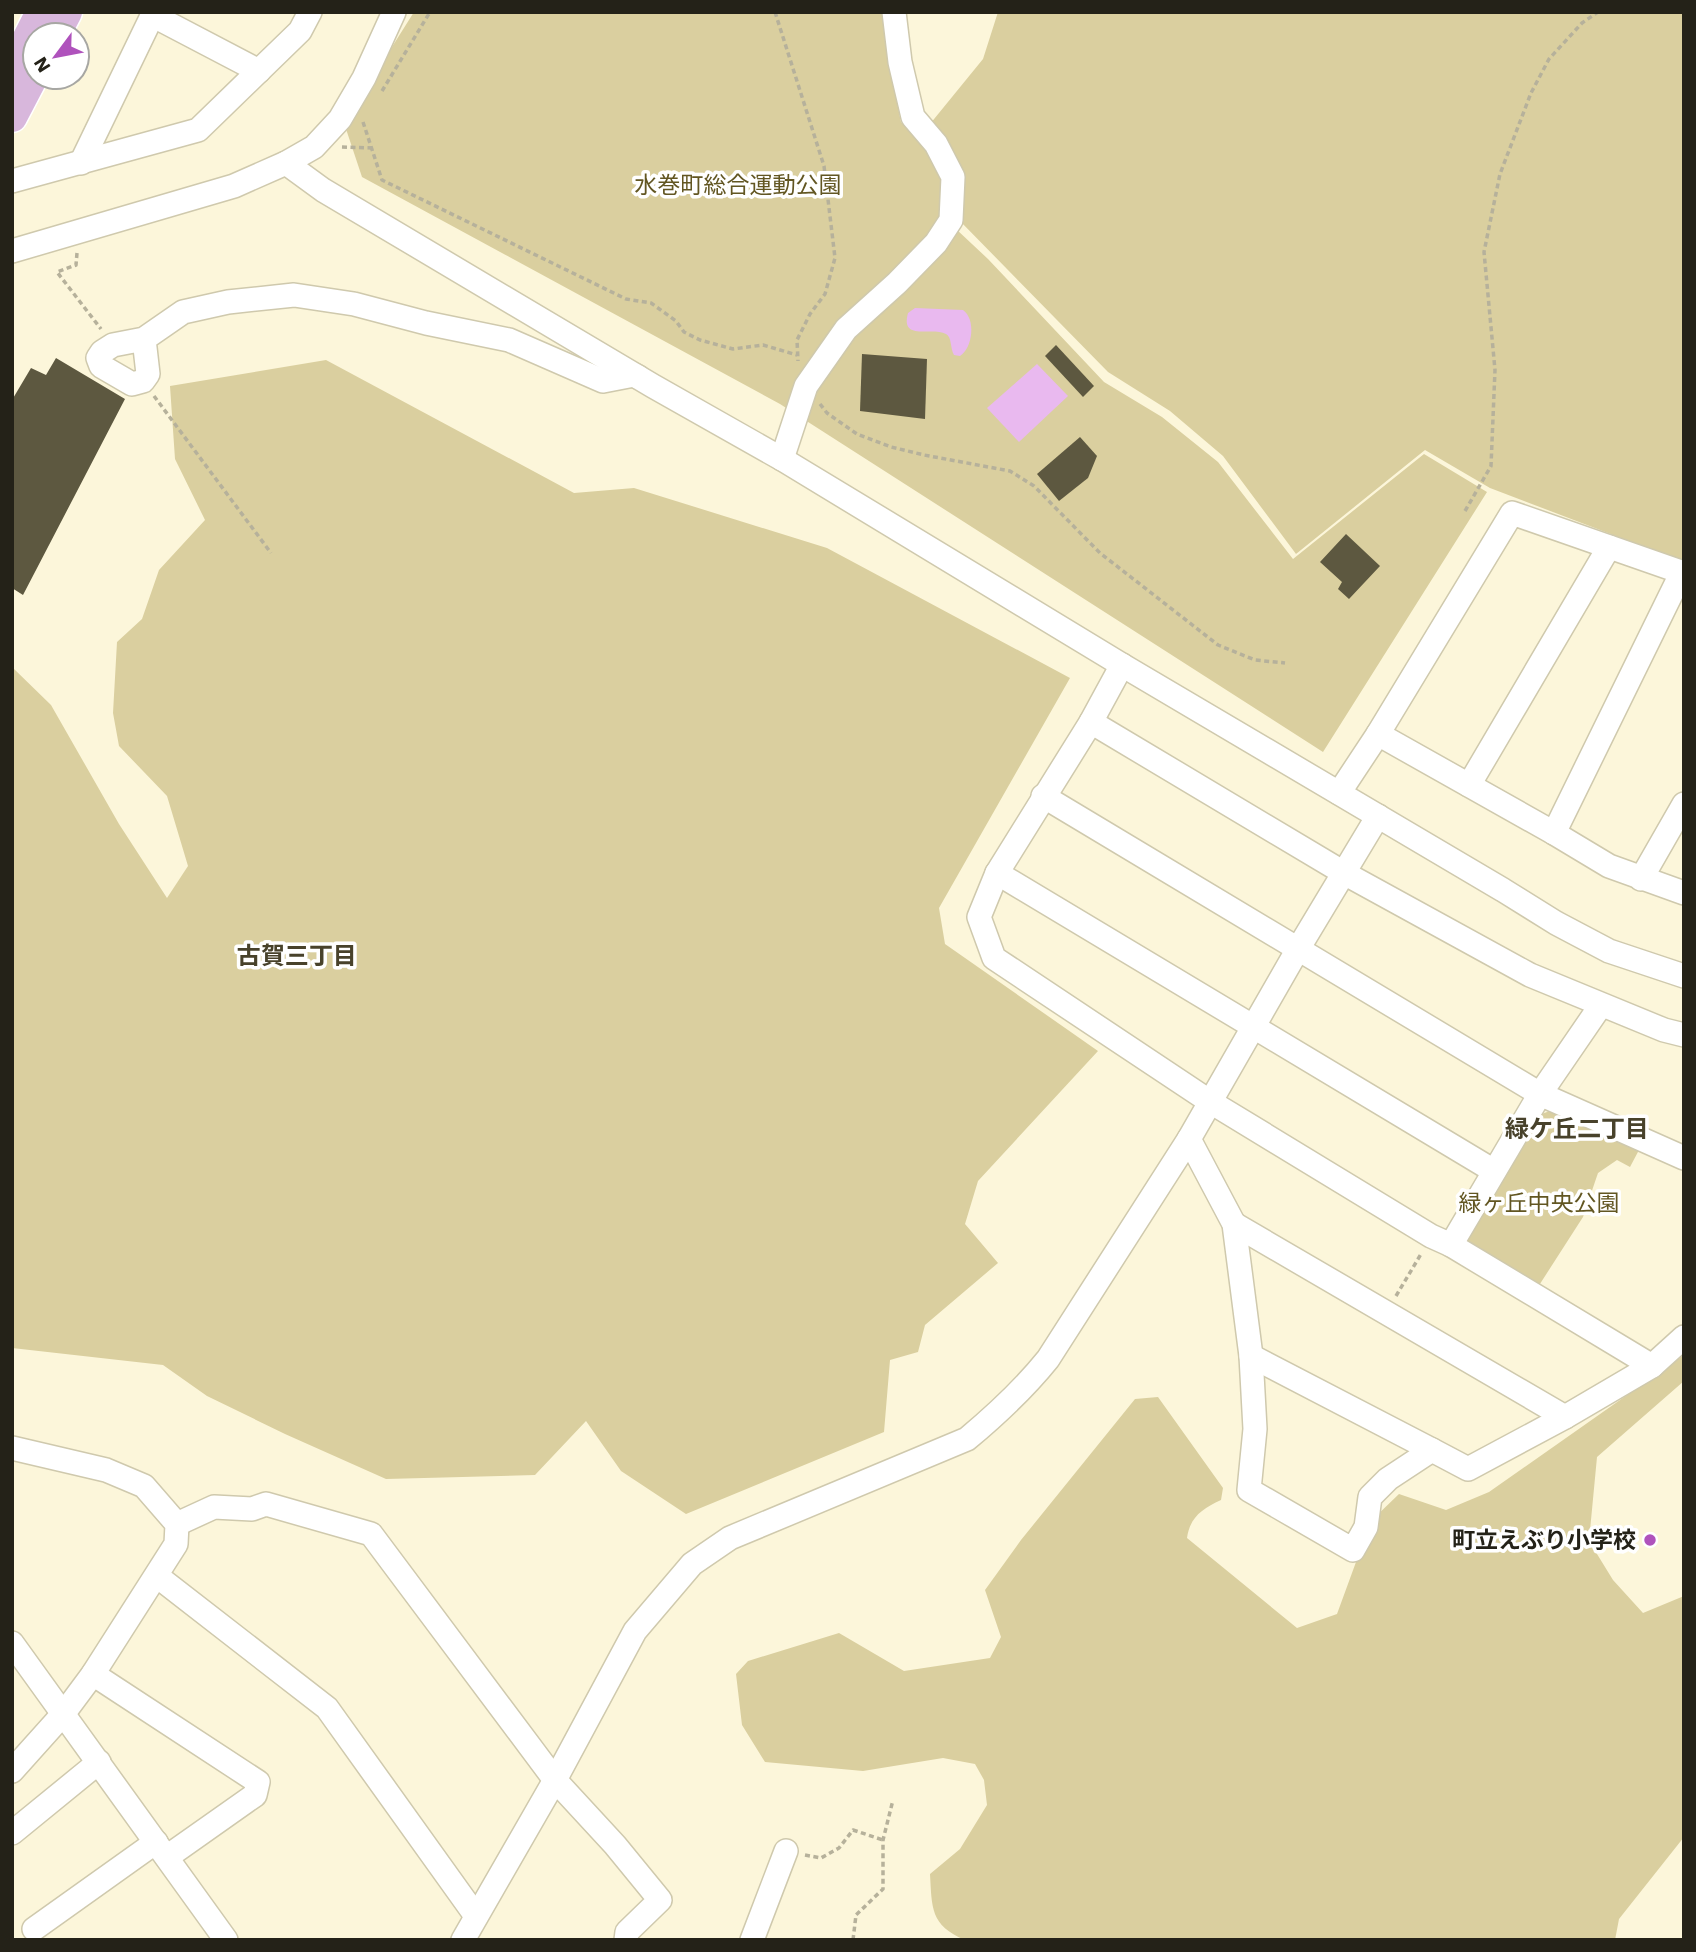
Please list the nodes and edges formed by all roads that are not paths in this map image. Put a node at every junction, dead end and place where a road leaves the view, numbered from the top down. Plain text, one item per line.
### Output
1 (41, 12) edge
2 (310, 12) edge
3 (394, 12) edge
4 (894, 12) edge
5 (153, 13) edge
6 (12, 69) edge
7 (260, 71) junction
8 (26, 91) edge
9 (12, 117) edge
10 (81, 163) junction
11 (286, 163) junction
12 (12, 181) edge
13 (12, 251) edge
14 (144, 339) junction
15 (653, 386) junction
16 (782, 459) junction
17 (1609, 547) junction
18 (1683, 573) edge
19 (1122, 665) junction
20 (1091, 722) junction
21 (1378, 734) junction
22 (1469, 785) junction
23 (1339, 793) junction
24 (1043, 796) junction
25 (1684, 804) edge
26 (1378, 816) junction
27 (1555, 833) junction
28 (997, 873) junction
29 (1344, 873) junction
30 (1641, 879) junction
31 (1684, 893) edge
32 (1298, 949) junction
33 (1684, 975) edge
34 (1601, 1005) junction
35 (1254, 1027) junction
36 (1684, 1035) edge
37 (1540, 1094) junction
38 (1209, 1101) junction
39 (1189, 1139) junction
40 (1684, 1158) edge
41 (1494, 1171) junction
42 (1234, 1224) junction
43 (1441, 1241) junction
44 (1684, 1337) edge
45 (1251, 1356) junction
46 (1652, 1366) junction
47 (1564, 1417) junction
48 (12, 1448) edge
49 (1432, 1450) junction
50 (177, 1524) junction
51 (157, 1576) junction
52 (12, 1643) edge
53 (93, 1674) junction
54 (64, 1713) junction
55 (99, 1762) junction
56 (12, 1771) edge
57 (555, 1780) junction
58 (12, 1833) edge
59 (161, 1849) junction
60 (786, 1851) road end
61 (476, 1916) junction
62 (34, 1929) dead end
63 (226, 1940) edge
64 (463, 1940) edge
65 (626, 1940) edge
66 (752, 1940) edge

1 - 6 main road
2 - 7 street
3 - 11 street
4 - 16 street
5 - 7 street
5 - 10 street
7 - 10 street
8 - 9 main road
10 - 12 street
11 - 13 street
11 - 15 street
14 - 14 street
14 - 15 street
15 - 16 street
16 - 19 street
17 - 18 street
17 - 21 street
17 - 22 street
18 - 27 street
19 - 20 street
19 - 23 street
20 - 24 street
20 - 29 street
21 - 22 street
21 - 23 street
22 - 27 street
23 - 26 street
24 - 28 street
24 - 32 street
25 - 30 street
26 - 29 street
26 - 33 street
27 - 30 street
28 - 35 street
28 - 38 street
29 - 32 street
29 - 34 street
30 - 31 street
32 - 35 street
32 - 37 street
34 - 36 street
34 - 37 street
35 - 38 street
35 - 41 street
37 - 40 street
37 - 41 street
38 - 39 street
38 - 43 street
39 - 42 street
39 - 57 street
41 - 43 street
42 - 45 street
42 - 47 street
43 - 46 street
44 - 46 street
45 - 49 street
45 - 49 street
46 - 47 street
47 - 49 street
48 - 50 street
50 - 51 street
50 - 57 street
51 - 53 street
51 - 61 street
52 - 54 street
53 - 54 street
53 - 59 street
54 - 55 street
54 - 56 street
55 - 58 street
55 - 59 street
57 - 61 street
57 - 65 street
59 - 62 street
59 - 63 street
60 - 66 street
61 - 64 street

